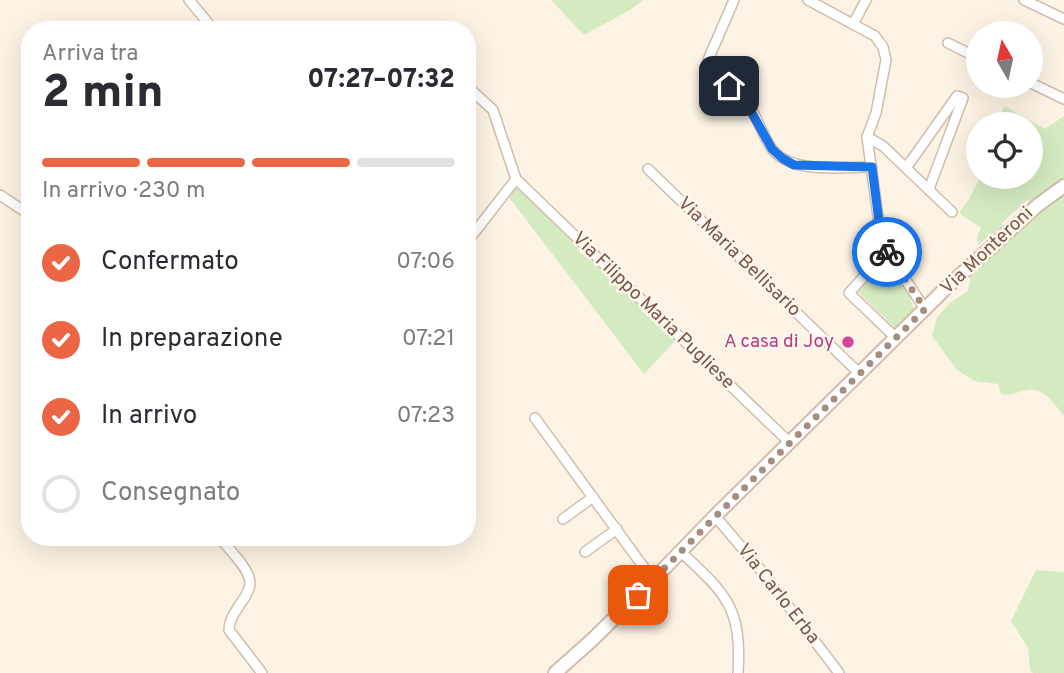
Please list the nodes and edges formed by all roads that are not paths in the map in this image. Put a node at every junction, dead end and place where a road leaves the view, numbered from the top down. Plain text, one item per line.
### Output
1 (189, 0) edge
2 (734, 0) edge
3 (808, 0) edge
4 (866, 0) edge
5 (1024, 0) edge
6 (1064, 19) edge
7 (206, 21) edge
8 (853, 24) junction
9 (948, 43) dead end
10 (966, 52) edge
11 (1043, 89) edge
12 (476, 94) edge
13 (1064, 99) edge
14 (867, 137) junction
15 (872, 167) junction
16 (906, 168) junction
17 (648, 169) dead end
18 (516, 179) junction
19 (1064, 186) edge
20 (929, 189) junction
21 (0, 195) edge
22 (21, 209) edge
23 (953, 212) dead end
24 (476, 230) edge
25 (868, 272) dead end
26 (925, 309) junction
27 (896, 338) junction
28 (860, 374) junction
29 (535, 418) dead end
30 (790, 443) junction
31 (593, 497) junction
32 (716, 516) junction
33 (563, 519) dead end
34 (617, 529) junction
35 (227, 546) edge
36 (585, 552) dead end
37 (681, 552) junction
38 (653, 580) junction
39 (261, 673) edge
40 (555, 673) edge
41 (738, 673) edge
42 (839, 673) edge

1 - 7 street
2 - 15 street
3 - 8 street
4 - 8 street
5 - 6 street
8 - 14 street
9 - 10 street
11 - 13 street
12 - 18 street
14 - 15 street
14 - 16 street
15 - 26 street
16 - 20 street
16 - 20 street
17 - 28 street, Via Maria Bellisario
18 - 24 street
18 - 30 street, Via Filippo Maria Pugliese
19 - 26 main road, Via Monteroni
20 - 23 street
21 - 22 street
25 - 27 street
26 - 27 main road, Via Monteroni
27 - 28 main road, Via Monteroni
28 - 30 main road, Via Monteroni
29 - 31 street
30 - 32 main road, Via Monteroni
31 - 33 street
31 - 34 street
32 - 37 main road, Via Monteroni
32 - 42 street, Via Carlo Erba
34 - 36 street
34 - 38 street
35 - 39 street
37 - 38 main road, Via Monteroni
37 - 41 street
38 - 40 main road, Via Monteroni

